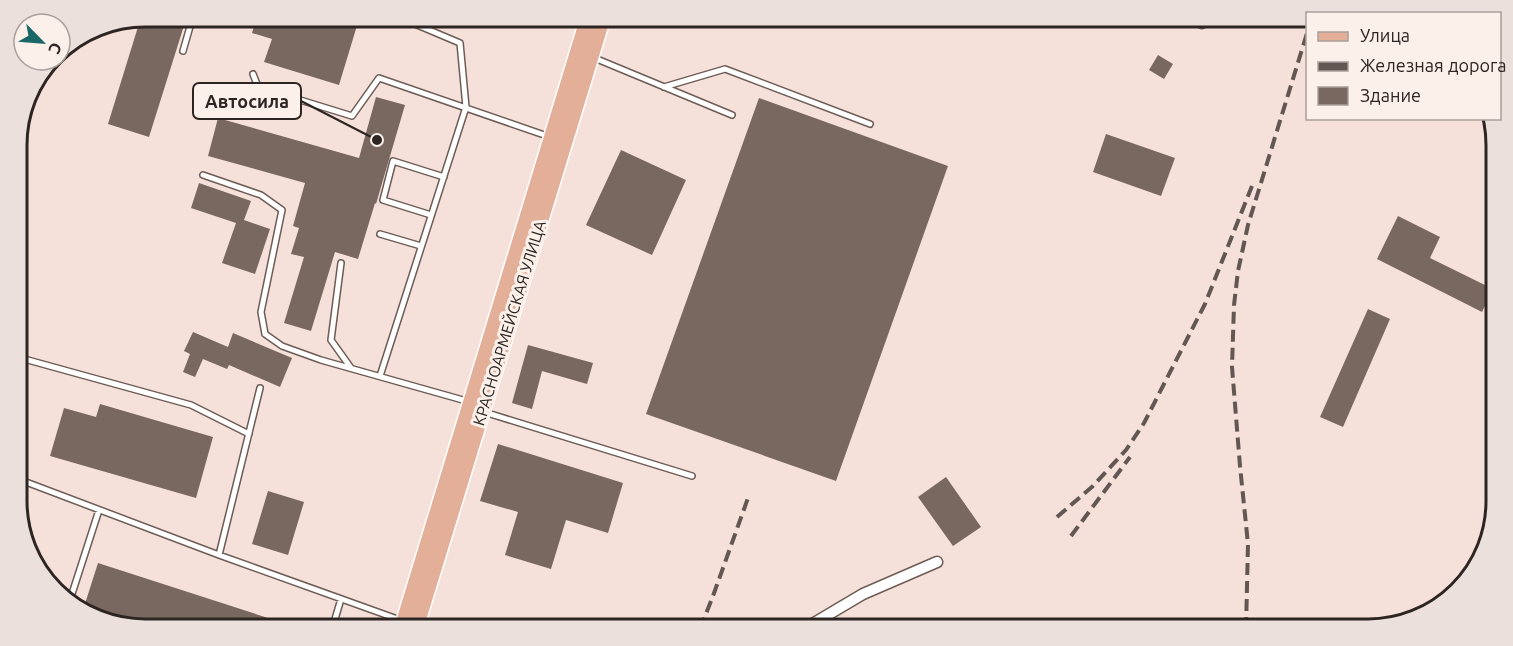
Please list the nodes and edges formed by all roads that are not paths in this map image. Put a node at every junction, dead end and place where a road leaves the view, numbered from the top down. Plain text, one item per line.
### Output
1 (190, 27) edge
2 (422, 27) edge
3 (586, 27) edge
4 (600, 27) edge
5 (183, 51) dead end
6 (591, 57) junction
7 (253, 74) dead end
8 (664, 87) junction
9 (466, 107) junction
10 (732, 115) dead end
11 (870, 124) dead end
12 (552, 137) junction
13 (203, 175) dead end
14 (444, 177) junction
15 (431, 215) junction
16 (380, 234) dead end
17 (422, 246) junction
18 (341, 262) dead end
19 (27, 360) edge
20 (351, 368) junction
21 (380, 376) junction
22 (260, 388) dead end
23 (477, 407) junction
24 (249, 434) junction
25 (692, 476) dead end
26 (27, 482) edge
27 (99, 510) junction
28 (219, 555) junction
29 (937, 562) dead end
30 (72, 594) edge
31 (341, 599) junction
32 (335, 619) edge
33 (391, 619) edge
34 (411, 619) edge
35 (821, 619) edge

1 - 5 lane
2 - 9 lane
3 - 12 main road, КРАСНОАРМЕЙСКАЯ УЛИЦА
4 - 6 main road, КРАСНОАРМЕЙСКАЯ УЛИЦА
6 - 8 lane
6 - 23 main road, КРАСНОАРМЕЙСКАЯ УЛИЦА
7 - 9 lane
8 - 10 lane
8 - 11 lane
9 - 12 lane
9 - 14 lane
12 - 23 main road, КРАСНОАРМЕЙСКАЯ УЛИЦА
13 - 20 lane
14 - 15 lane
14 - 15 lane
15 - 17 lane
16 - 17 lane
17 - 21 lane
18 - 20 lane
19 - 24 lane
20 - 21 lane
21 - 23 lane
22 - 24 lane
23 - 25 lane
23 - 34 main road, КРАСНОАРМЕЙСКАЯ УЛИЦА
24 - 28 lane
26 - 27 lane
27 - 28 lane
27 - 30 lane
28 - 31 lane
29 - 35 street
31 - 32 lane
31 - 33 lane

